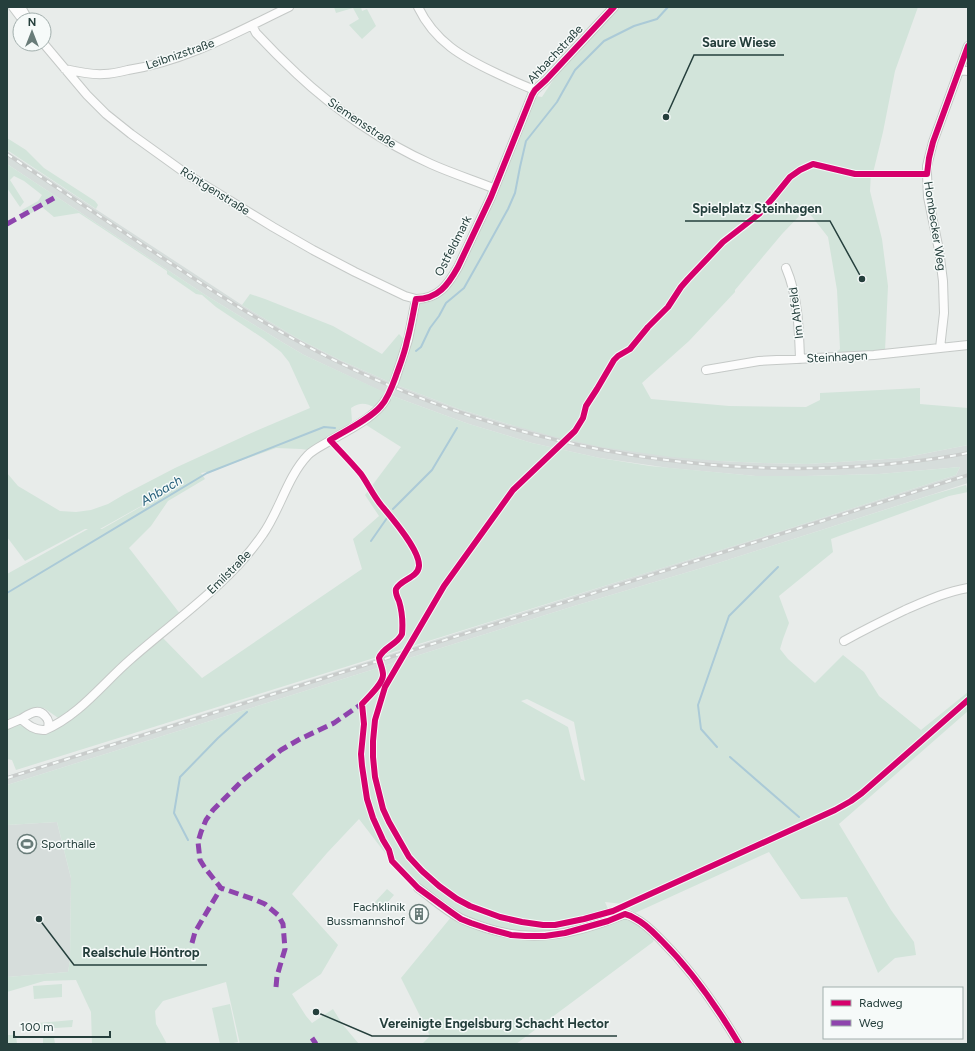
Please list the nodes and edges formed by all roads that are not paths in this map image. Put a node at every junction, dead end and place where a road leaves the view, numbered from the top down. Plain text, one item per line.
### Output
1 (289, 7) edge
2 (418, 7) edge
3 (614, 7) edge
4 (252, 25) junction
5 (968, 46) edge
6 (51, 52) edge
7 (65, 69) junction
8 (964, 71) edge
9 (535, 90) junction
10 (494, 188) junction
11 (786, 268) dead end
12 (416, 299) junction
13 (968, 345) edge
14 (940, 348) junction
15 (800, 359) junction
16 (706, 370) dead end
17 (394, 383) tunnel mouth
18 (386, 399) tunnel mouth
19 (968, 588) edge
20 (844, 641) dead end
21 (21, 719) junction
22 (7, 725) edge
23 (48, 728) junction
24 (418, 888) dead end
25 (739, 1044) edge

1 - 4 street, Leibnizstraße
2 - 9 street
3 - 9 street, Ahbachstraße
4 - 7 street, Leibnizstraße
4 - 10 street, Siemensstraße
5 - 8 street, Hombecker Weg
6 - 7 street, Röntgenstraße
7 - 12 street, Röntgenstraße
8 - 14 street, Hombecker Weg
9 - 10 street, Ahbachstraße
10 - 12 street, Ostfeldmark
11 - 15 street, Im Ahfeld
12 - 17 street
13 - 14 street, Steinhagen
14 - 15 street, Steinhagen
15 - 16 street, Steinhagen
18 - 23 street, Emilstraße
19 - 20 street
21 - 22 street
21 - 23 street
21 - 23 street
24 - 25 street

